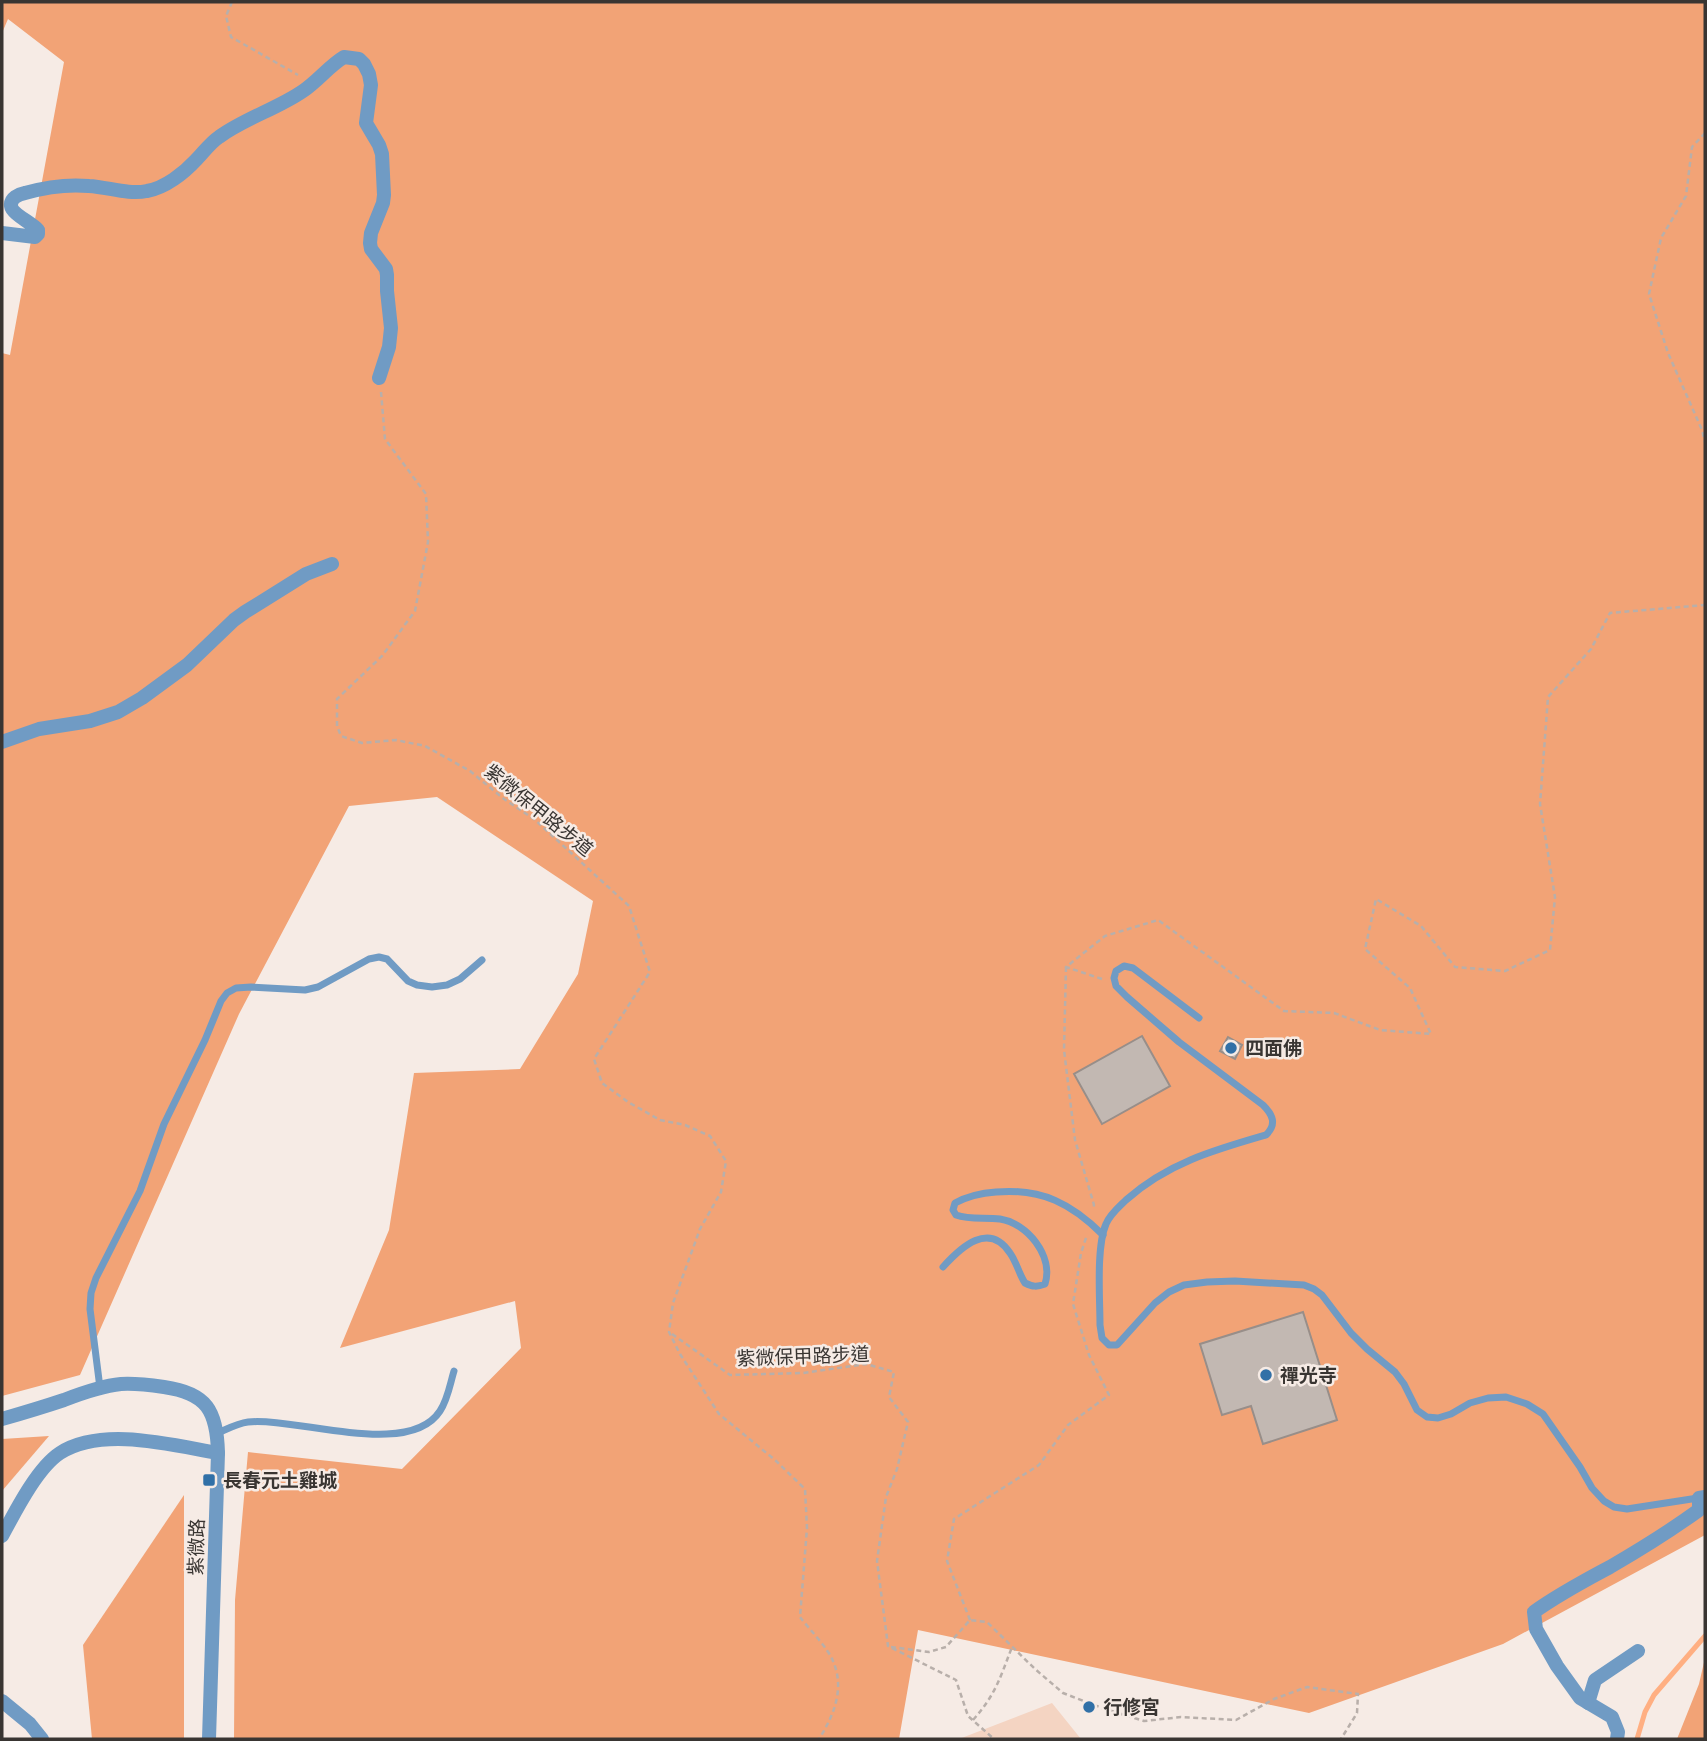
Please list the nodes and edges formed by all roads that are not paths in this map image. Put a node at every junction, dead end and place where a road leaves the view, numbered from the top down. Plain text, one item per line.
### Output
1 (2, 233) edge
2 (379, 378) road end
3 (332, 565) dead end
4 (2, 742) edge
5 (482, 960) dead end
6 (1199, 1018) dead end
7 (1103, 1235) junction
8 (943, 1267) dead end
9 (454, 1371) dead end
10 (100, 1388) junction
11 (2, 1419) edge
12 (218, 1433) junction
13 (218, 1453) junction
14 (1702, 1497) edge
15 (2, 1536) edge
16 (1637, 1651) dead end
17 (2, 1701) edge
18 (1588, 1703) junction
19 (41, 1739) edge
20 (209, 1739) edge
21 (1617, 1739) edge

1 - 2 street
3 - 4 street
5 - 10 lane
6 - 7 lane
7 - 8 lane
7 - 14 lane
9 - 12 lane
10 - 11 street, 紫微路
10 - 12 street, 紫微路
12 - 13 street, 紫微路
13 - 15 street
13 - 20 street, 紫微路
14 - 18 street
16 - 18 street
17 - 19 street
18 - 21 street

